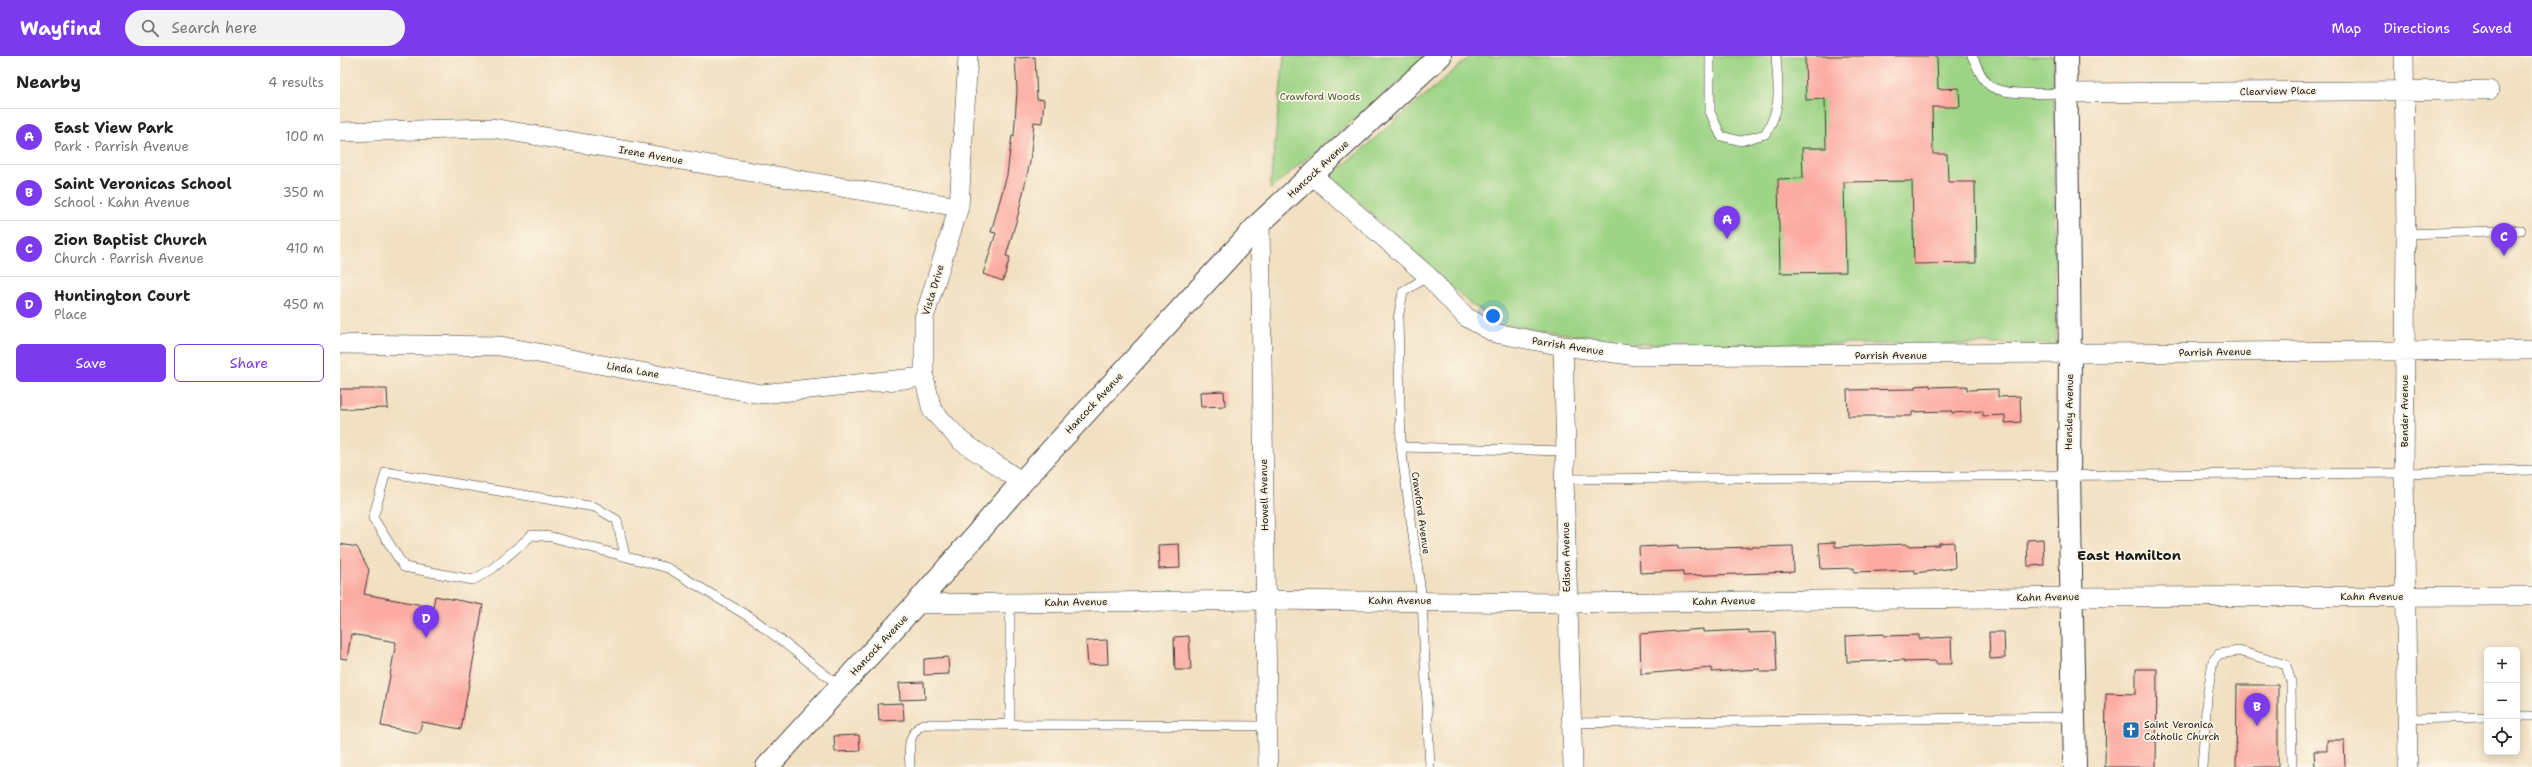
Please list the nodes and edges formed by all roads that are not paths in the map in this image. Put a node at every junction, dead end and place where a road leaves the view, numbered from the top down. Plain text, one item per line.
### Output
1 (968, 56) edge
2 (1440, 56) edge
3 (1710, 56) edge
4 (1776, 56) edge
5 (1972, 56) edge
6 (2066, 56) edge
7 (2404, 56) edge
8 (2403, 90) junction
9 (2489, 90) dead end
10 (2067, 93) junction
11 (340, 132) edge
12 (1312, 175) junction
13 (959, 207) junction
14 (1260, 223) junction
15 (2521, 230) dead end
16 (2406, 234) junction
17 (1428, 276) junction
18 (340, 344) edge
19 (1563, 346) junction
20 (2404, 349) junction
21 (2532, 350) edge
22 (2070, 354) junction
23 (924, 377) junction
24 (1401, 447) junction
25 (1566, 451) junction
26 (2532, 470) edge
27 (2404, 473) junction
28 (2069, 474) junction
29 (1564, 479) junction
30 (1022, 482) junction
31 (625, 556) junction
32 (2407, 596) junction
33 (2532, 596) edge
34 (2073, 597) junction
35 (1266, 600) junction
36 (1422, 600) junction
37 (1010, 603) junction
38 (1567, 603) junction
39 (916, 604) junction
40 (841, 687) junction
41 (2520, 716) edge
42 (2532, 716) edge
43 (2075, 717) junction
44 (2484, 717) edge
45 (2407, 719) junction
46 (1572, 723) junction
47 (1010, 724) junction
48 (1267, 726) junction
49 (767, 767) edge
50 (910, 767) edge
51 (1268, 767) edge
52 (1430, 767) edge
53 (1573, 767) edge
54 (2075, 767) edge
55 (2202, 767) edge
56 (2292, 767) edge
57 (2408, 767) edge

1 - 13 street, Vista Drive
2 - 12 street, Hancock Avenue
3 - 4 lane
5 - 10 lane
6 - 10 street, Hensley Avenue
7 - 8 street, Bender Avenue
8 - 9 street, Clearview Place
8 - 10 street, Clearview Place
8 - 16 street, Bender Avenue
10 - 22 street, Hensley Avenue
11 - 13 street, Irene Avenue
12 - 14 street, Hancock Avenue
12 - 17 street, Parrish Avenue
13 - 23 street, Vista Drive
14 - 30 street, Hancock Avenue
14 - 35 street, Howell Avenue
15 - 16 lane
16 - 20 street, Bender Avenue
17 - 19 street, Parrish Avenue
17 - 24 lane, Crawford Avenue
18 - 23 street, Linda Lane
19 - 22 street, Parrish Avenue
19 - 25 street, Edison Avenue
20 - 21 street, Parrish Avenue
20 - 22 street, Parrish Avenue
20 - 27 street, Bender Avenue
22 - 28 street, Hensley Avenue
23 - 30 street, Vista Drive
24 - 25 lane
24 - 36 lane, Crawford Avenue
25 - 29 street, Edison Avenue
26 - 27 lane
27 - 28 lane
27 - 32 street, Bender Avenue
28 - 29 lane
28 - 34 street, Hensley Avenue
29 - 38 street, Edison Avenue
30 - 39 street, Hancock Avenue
31 - 31 lane
31 - 40 lane
32 - 33 street, Kahn Avenue
32 - 34 street, Kahn Avenue
32 - 45 street, Bender Avenue
34 - 38 street, Kahn Avenue
34 - 43 street, Hensley Avenue
35 - 36 street, Kahn Avenue
35 - 37 street, Kahn Avenue
35 - 48 street, Howell Avenue
36 - 38 street, Kahn Avenue
36 - 52 lane, Crawford Avenue
37 - 39 street, Kahn Avenue
37 - 47 lane
38 - 46 street, Edison Avenue
39 - 40 street, Hancock Avenue
40 - 49 street, Hancock Avenue
41 - 42 lane
43 - 46 lane
43 - 54 street, Hensley Avenue
44 - 45 lane
45 - 57 street, Bender Avenue
46 - 53 street, Edison Avenue
47 - 48 lane
47 - 50 lane
48 - 51 street, Howell Avenue
55 - 56 lane

